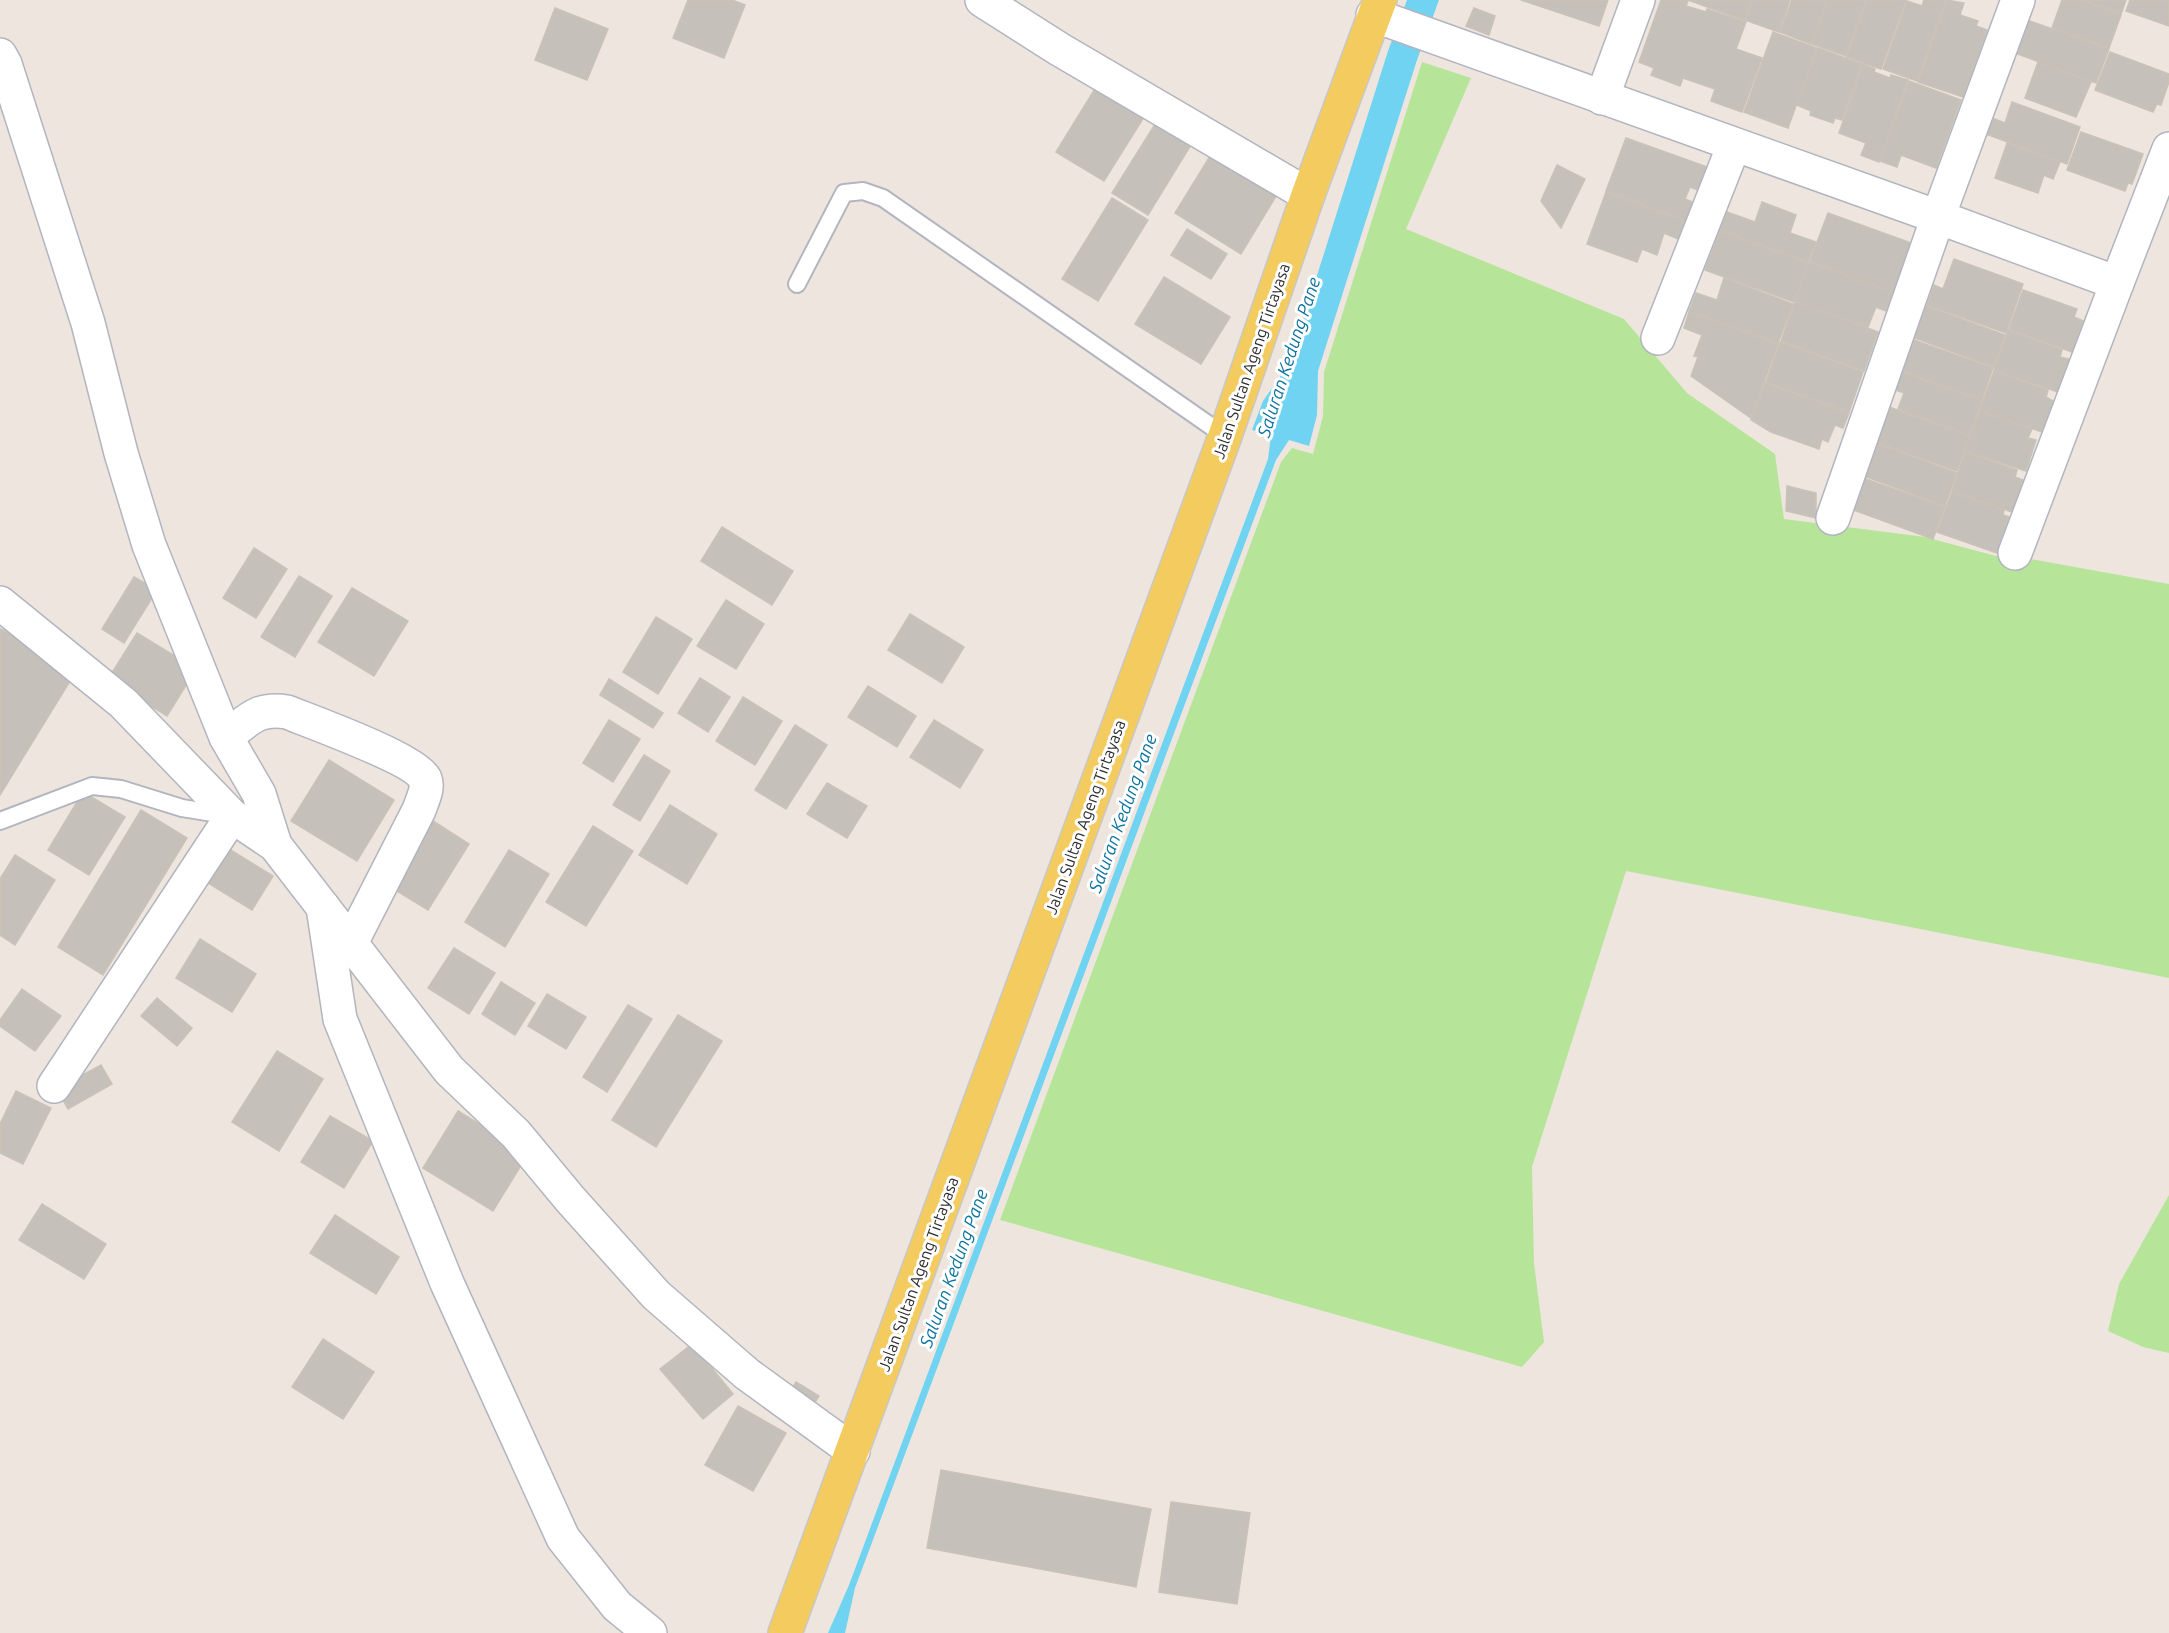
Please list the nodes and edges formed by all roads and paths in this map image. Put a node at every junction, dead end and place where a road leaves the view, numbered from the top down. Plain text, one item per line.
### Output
1 (982, 0) edge
2 (1638, 0) edge
3 (2015, 1) edge
4 (1383, 13) edge
5 (0, 55) edge
6 (1602, 98) junction
7 (1734, 145) junction
8 (2169, 149) edge
9 (1308, 195) junction
10 (1938, 217) junction
11 (2117, 283) junction
12 (796, 284) dead end
13 (1658, 338) dead end
14 (1225, 436) junction
15 (1833, 518) dead end
16 (2015, 553) dead end
17 (0, 603) edge
18 (226, 737) junction
19 (232, 816) junction
20 (0, 821) edge
21 (275, 845) junction
22 (322, 906) junction
23 (351, 943) junction
24 (54, 1086) dead end
25 (853, 1451) junction
26 (650, 1633) edge
27 (785, 1633) edge

1 - 9 street
2 - 6 street
3 - 10 street
4 - 6 street
4 - 9 main road, Jalan Sultan Ageng Tirtayasa
5 - 18 street
6 - 7 street
7 - 10 street
7 - 13 street
8 - 11 street
9 - 14 main road, Jalan Sultan Ageng Tirtayasa
10 - 11 street
10 - 15 street
11 - 16 street
12 - 14 lane
14 - 25 main road, Jalan Sultan Ageng Tirtayasa
17 - 19 street
18 - 21 street
18 - 23 street
19 - 20 lane
19 - 21 street
19 - 24 street
21 - 22 street
22 - 23 street
22 - 26 street
23 - 25 street
25 - 27 main road, Jalan Sultan Ageng Tirtayasa

